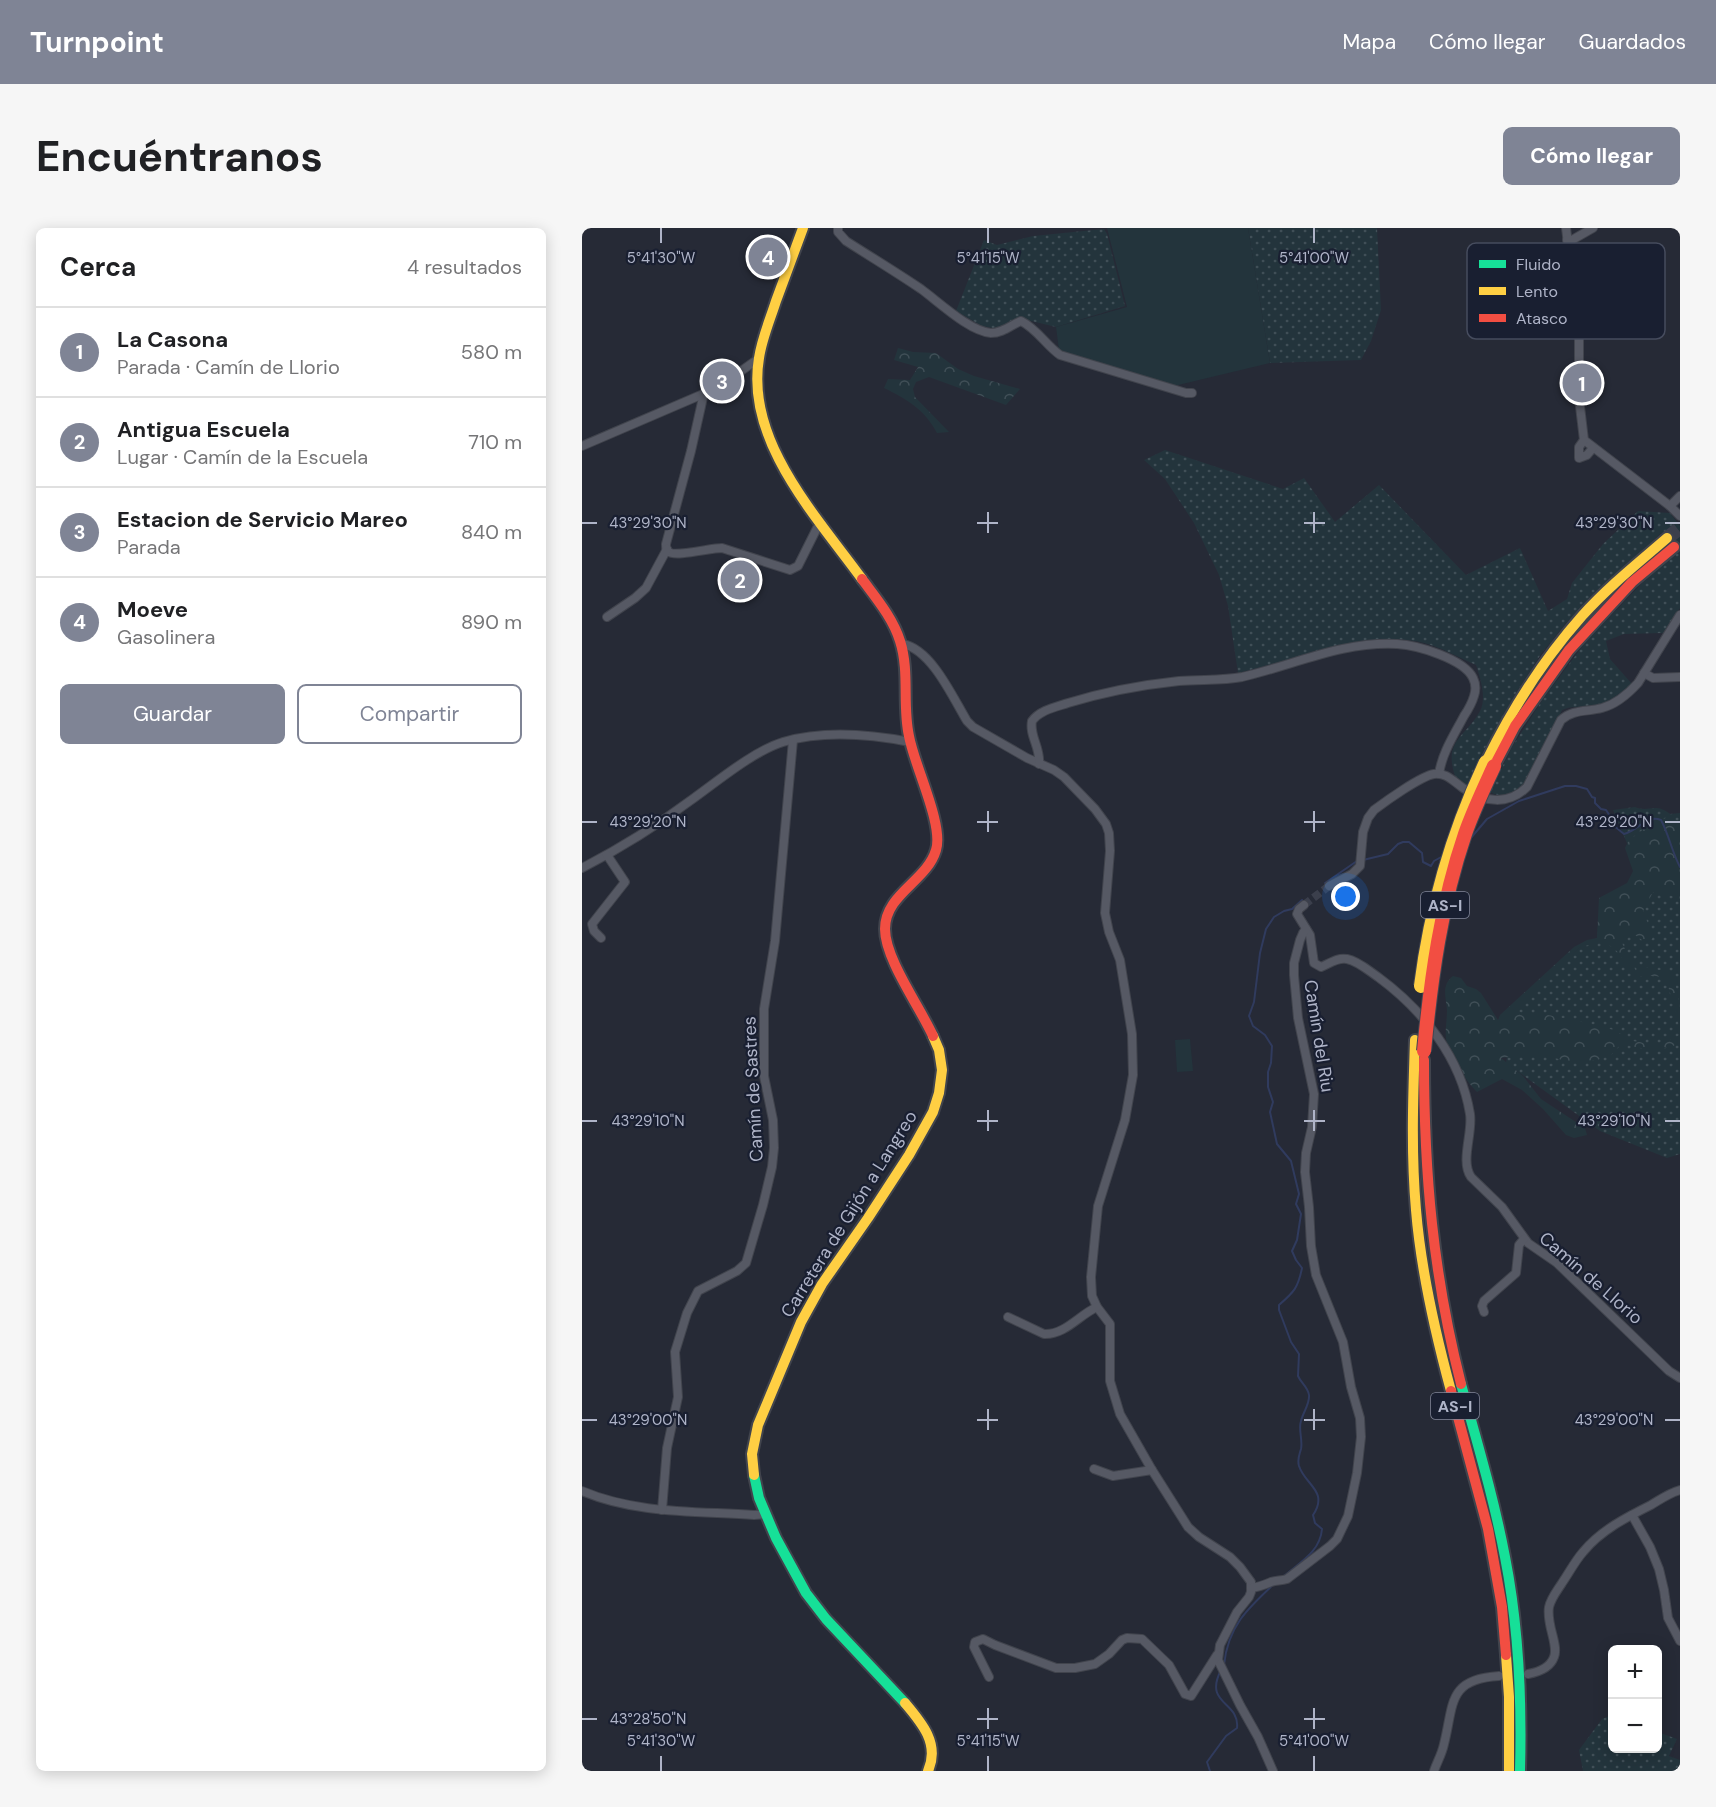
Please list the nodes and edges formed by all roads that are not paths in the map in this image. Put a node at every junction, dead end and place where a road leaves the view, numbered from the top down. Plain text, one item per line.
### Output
1 (803, 228) edge
2 (838, 228) edge
3 (1566, 228) edge
4 (1593, 228) edge
5 (1567, 240) junction
6 (1567, 243) edge
7 (1579, 339) edge
8 (758, 358) junction
9 (705, 393) junction
10 (1192, 393) dead end
11 (1584, 440) junction
12 (582, 446) edge
13 (1593, 447) junction
14 (1680, 496) edge
15 (1676, 512) edge
16 (822, 524) junction
17 (1670, 542) tunnel mouth
18 (667, 549) junction
19 (1680, 615) edge
20 (607, 617) dead end
21 (903, 644) junction
22 (1644, 673) junction
23 (1680, 678) edge
24 (794, 740) junction
25 (910, 742) junction
26 (1039, 764) junction
27 (1439, 774) junction
28 (607, 855) junction
29 (582, 868) edge
30 (1329, 886) tunnel mouth
31 (1304, 905) dead end
32 (1306, 929) junction
33 (600, 938) dead end
34 (1420, 1046) junction
35 (1524, 1239) junction
36 (1097, 1307) junction
37 (1484, 1312) dead end
38 (1008, 1317) dead end
39 (1680, 1378) edge
40 (1094, 1469) dead end
41 (1152, 1470) junction
42 (1680, 1490) edge
43 (582, 1491) edge
44 (662, 1510) junction
45 (766, 1514) junction
46 (1632, 1515) junction
47 (1251, 1588) junction
48 (1680, 1641) edge
49 (1218, 1654) junction
50 (1528, 1674) dead end
51 (1499, 1676) dead end
52 (989, 1677) dead end
53 (928, 1771) edge
54 (1274, 1771) edge
55 (1434, 1771) edge
56 (1509, 1771) edge
57 (1520, 1771) edge

1 - 8 main road, Carretera de Gijón a Langreo
2 - 10 street
3 - 5 street
4 - 5 street
5 - 6 street
7 - 11 street
8 - 9 street
8 - 16 main road, Carretera de Gijón a Langreo
9 - 12 street
9 - 18 street
11 - 13 street
11 - 13 street
13 - 15 street
14 - 15 street
16 - 18 street
16 - 21 main road, Carretera de Gijón a Langreo
17 - 34 main road, AS-I, bridge
18 - 20 street
19 - 22 street
21 - 25 main road, Carretera de Gijón a Langreo
21 - 26 street
22 - 23 street
22 - 27 street
24 - 25 street
24 - 28 street
24 - 44 street, Camín de Sastres
25 - 45 main road, Carretera de Gijón a Langreo
26 - 27 street
26 - 36 street
27 - 30 street
28 - 29 street
28 - 33 street
31 - 32 street, Camín de Llorio
32 - 35 street, Camín de Llorio
32 - 47 street, Camín del Riu
34 - 56 main road, AS-I
34 - 57 main road, AS-I
35 - 37 street
35 - 39 street, Camín de Llorio
36 - 38 street
36 - 41 street
40 - 41 street
41 - 47 street
42 - 46 street
43 - 44 street
44 - 45 street
45 - 53 main road, Carretera de Gijón a Langreo
46 - 48 street
46 - 50 street
47 - 49 street
49 - 52 street
49 - 54 street
51 - 55 street

